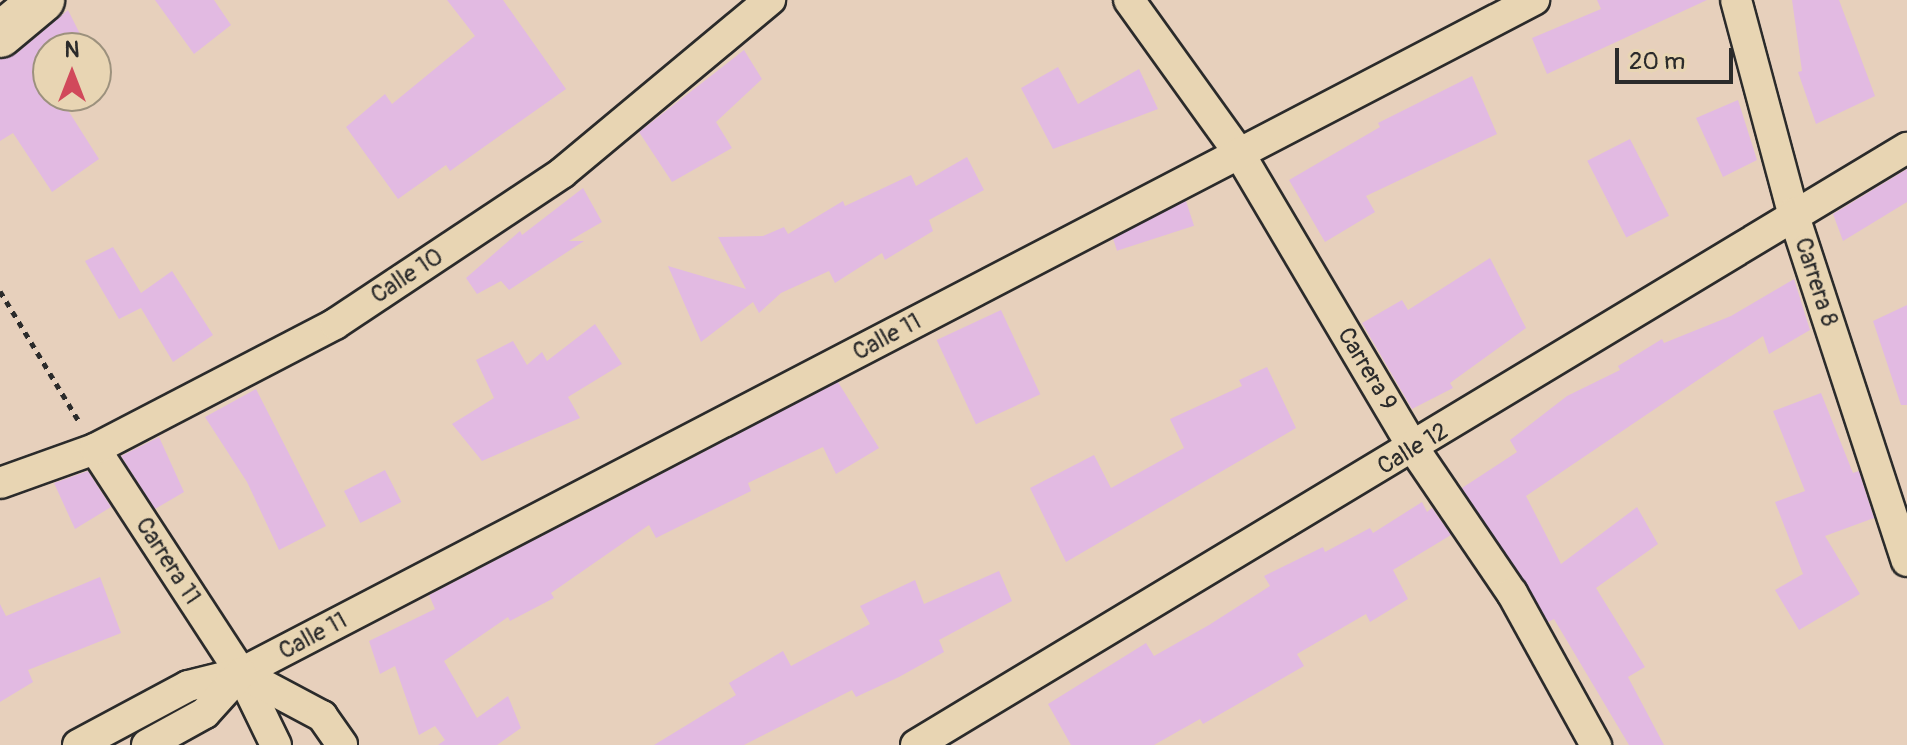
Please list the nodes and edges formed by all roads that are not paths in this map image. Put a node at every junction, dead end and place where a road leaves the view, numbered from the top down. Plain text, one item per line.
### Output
1 (42, 0) edge
2 (770, 0) edge
3 (1129, 0) edge
4 (1534, 0) edge
5 (1736, 0) edge
6 (0, 35) edge
7 (1907, 148) edge
8 (1239, 153) junction
9 (1793, 213) junction
10 (95, 449) junction
11 (1414, 449) junction
12 (0, 483) edge
13 (1907, 561) edge
14 (241, 673) junction
15 (78, 745) edge
16 (147, 745) edge
17 (276, 745) edge
18 (342, 745) edge
19 (916, 745) edge
20 (1596, 745) edge

1 - 6 street
2 - 10 street, Calle 10
3 - 8 street, Carrera 9
4 - 8 street, Calle 11
5 - 9 street, Carrera 8
7 - 9 street, Calle 12
8 - 11 street, Carrera 9
8 - 14 street, Calle 11
9 - 11 street, Calle 12
9 - 13 street, Carrera 8
10 - 12 street, Calle 10
10 - 14 street, Carrera 11
11 - 19 street, Calle 12
11 - 20 street, Carrera 9
14 - 15 street, Calle 11
14 - 16 street, Calle 11
14 - 17 street, Carrera 11
14 - 18 street, Carrera 11

